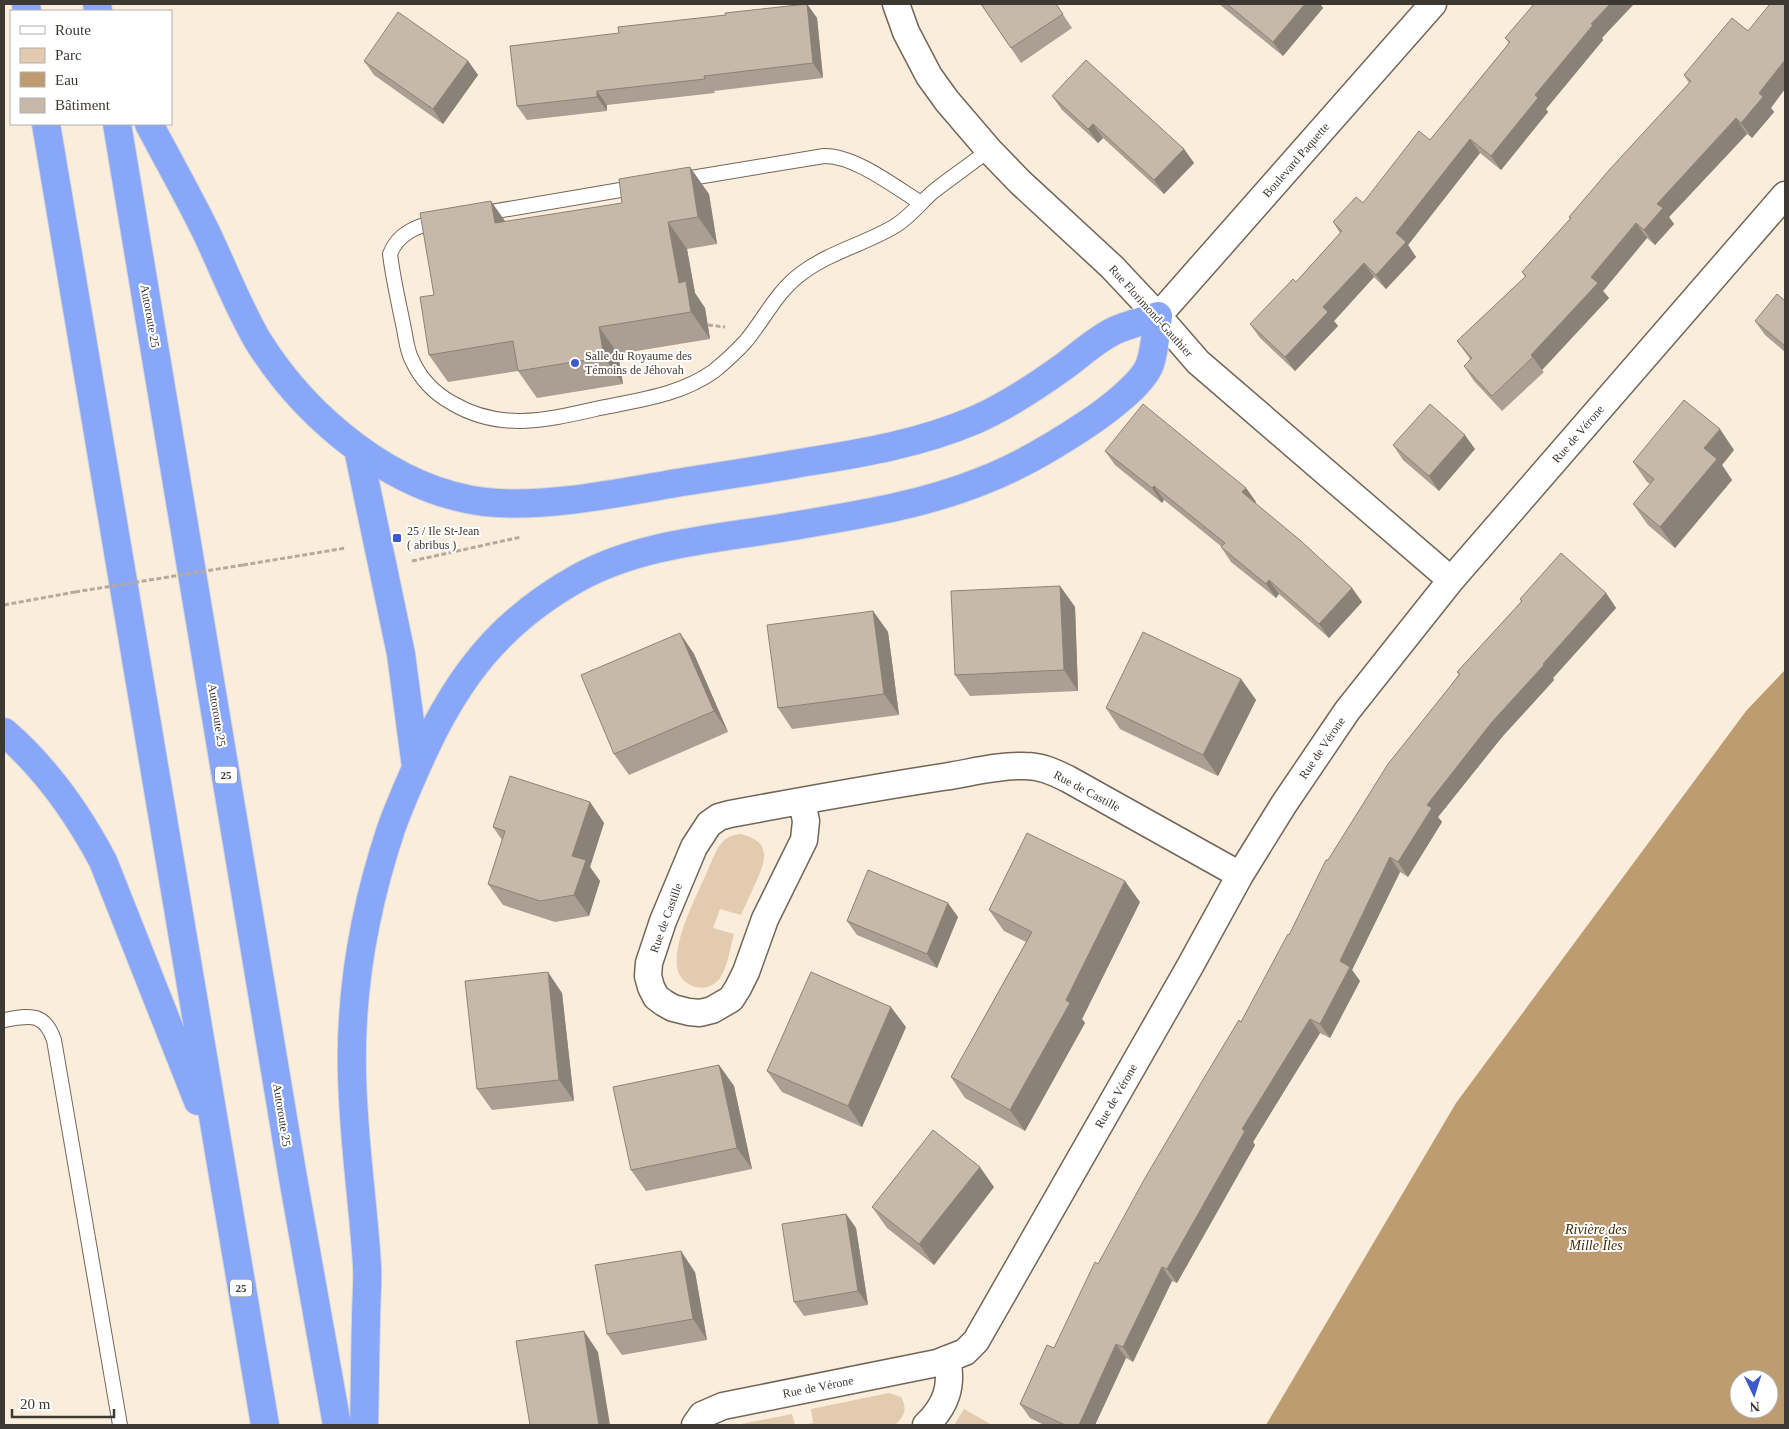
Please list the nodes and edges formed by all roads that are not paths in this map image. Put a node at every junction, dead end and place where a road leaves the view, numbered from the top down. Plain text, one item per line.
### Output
1 (896, 4) edge
2 (1433, 4) edge
3 (46, 125) edge
4 (117, 125) edge
5 (150, 125) edge
6 (989, 150) junction
7 (668, 182) edge
8 (648, 185) edge
9 (1785, 195) edge
10 (921, 203) junction
11 (467, 216) edge
12 (447, 219) edge
13 (1158, 316) junction
14 (358, 449) junction
15 (1452, 580) junction
16 (4, 732) edge
17 (416, 767) junction
18 (802, 801) junction
19 (1240, 875) junction
20 (4, 1020) edge
21 (218, 1151) junction
22 (947, 1359) junction
23 (120, 1425) edge
24 (265, 1425) edge
25 (337, 1425) edge
26 (364, 1425) edge
27 (695, 1425) edge
28 (926, 1425) edge

1 - 6 street, Rue Florimond-Gauthier
2 - 13 street, Boulevard Paquette
3 - 21 highway, 25
4 - 25 highway, Autoroute 25 / 25
5 - 14 highway
6 - 10 lane
6 - 13 street, Rue Florimond-Gauthier
7 - 10 lane
8 - 11 lane
9 - 15 street, Rue de Vérone
10 - 12 lane
13 - 14 highway
13 - 15 street, Rue Florimond-Gauthier
13 - 17 highway
14 - 17 highway
15 - 19 street, Rue de Vérone
16 - 21 highway
17 - 26 highway
18 - 18 street, Rue de Castille
18 - 19 street, Rue de Castille
19 - 22 street, Rue de Vérone
20 - 23 lane
21 - 24 highway, 25
22 - 27 street, Rue de Vérone
22 - 28 street

